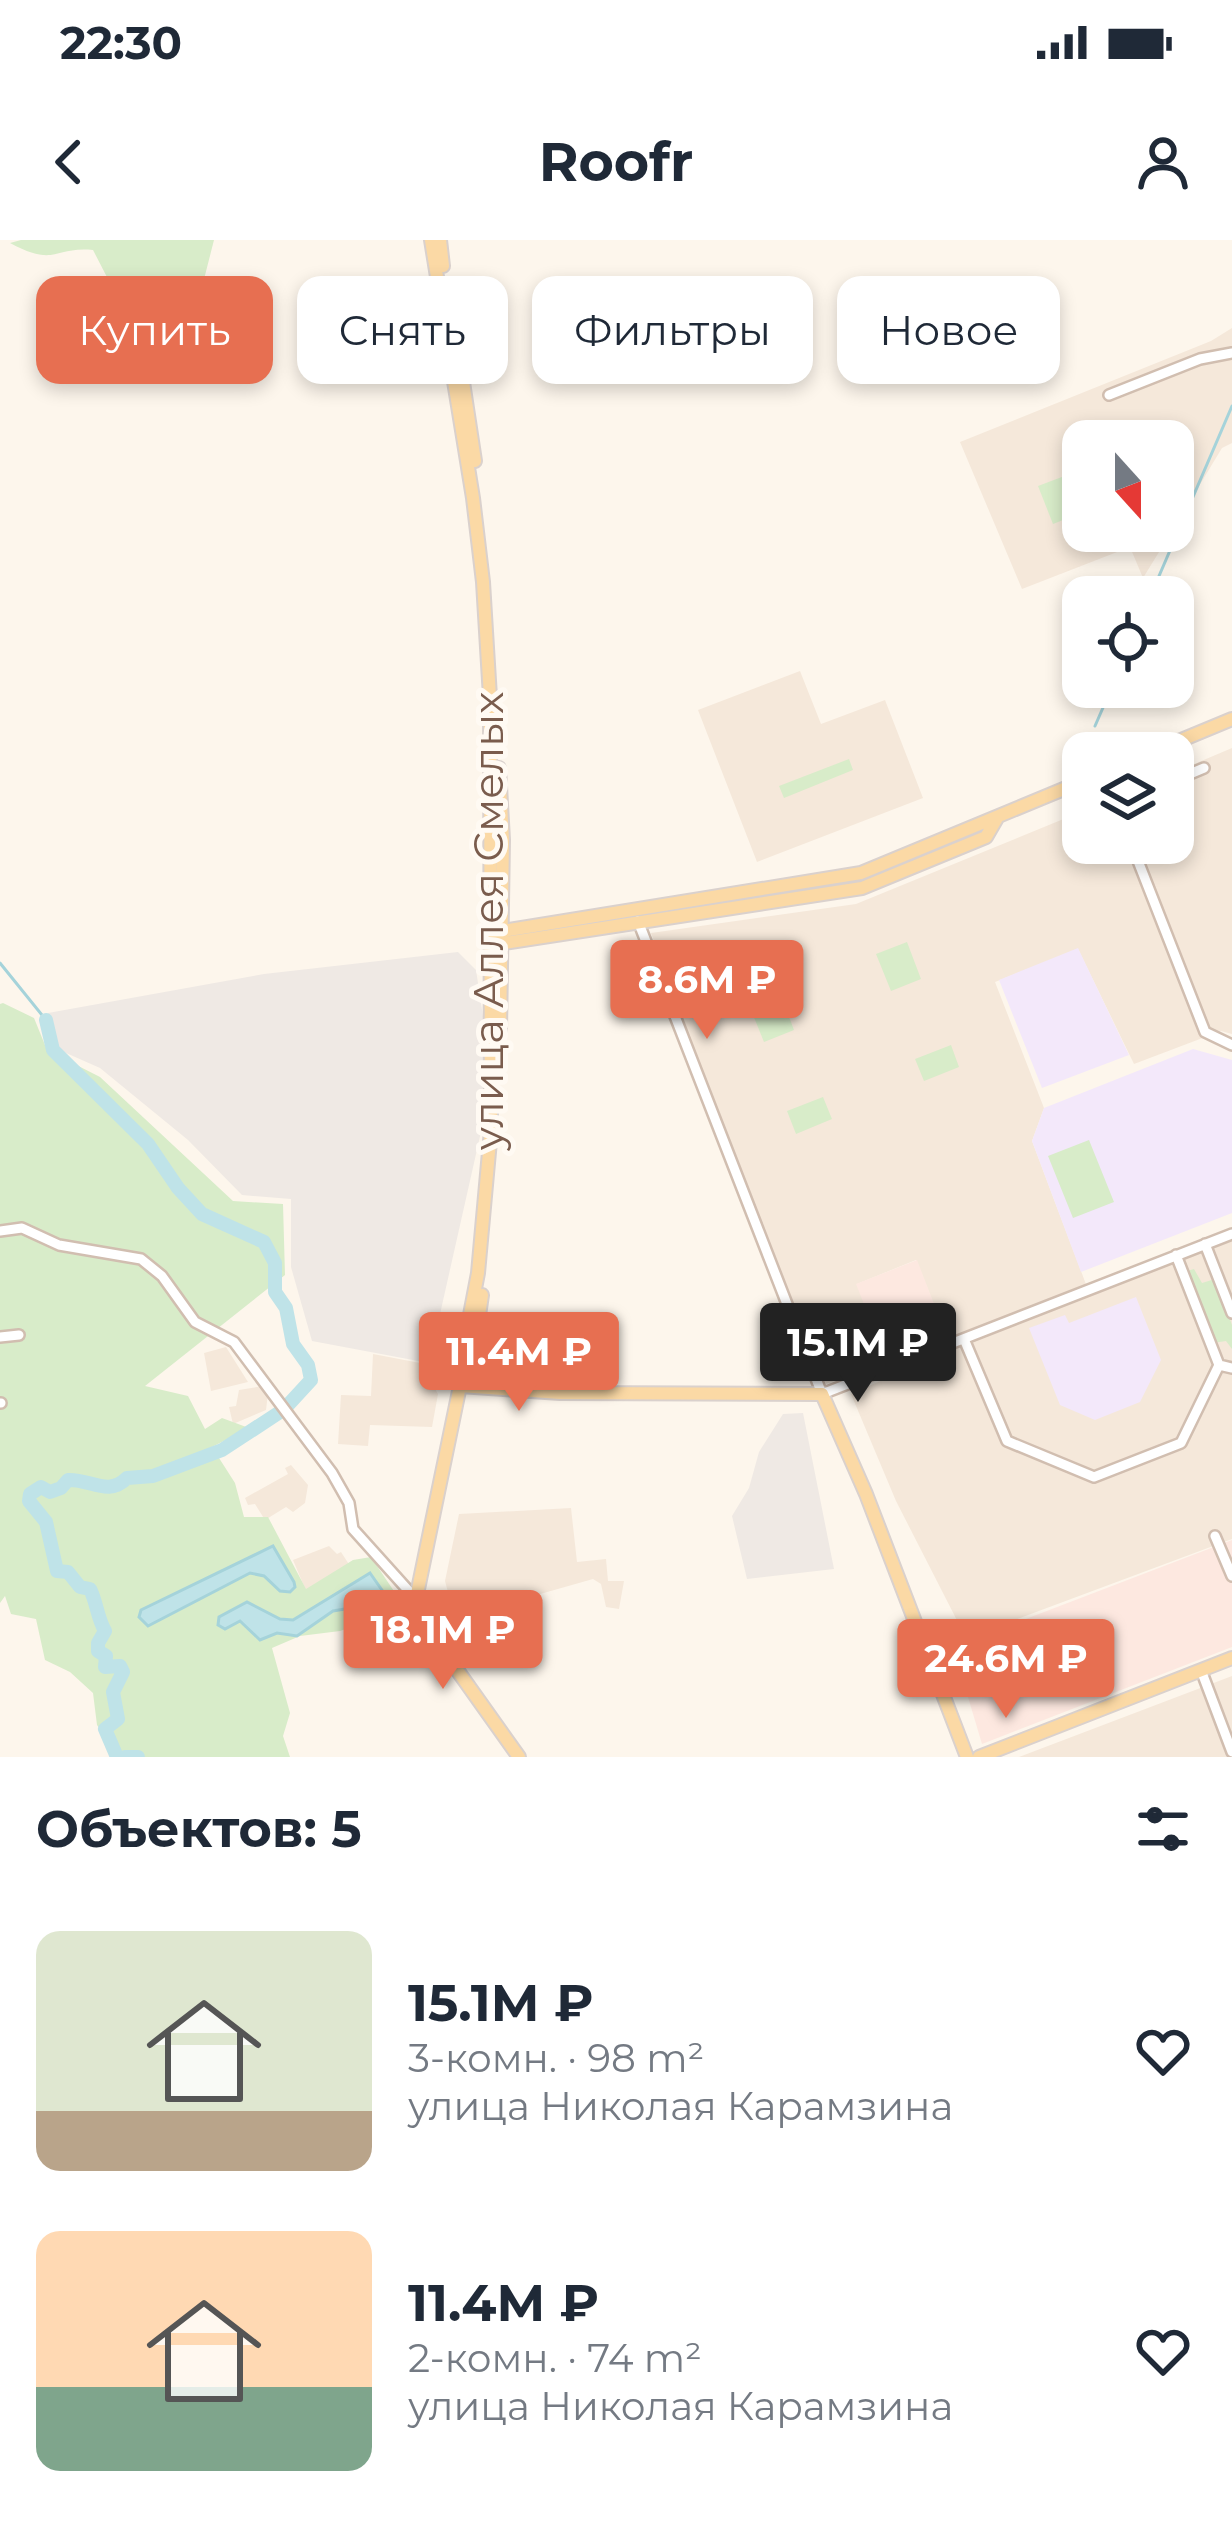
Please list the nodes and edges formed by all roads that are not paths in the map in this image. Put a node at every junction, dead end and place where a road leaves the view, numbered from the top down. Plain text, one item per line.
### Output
1 (430, 240) edge
2 (440, 240) edge
3 (1232, 353) edge
4 (1109, 395) dead end
5 (1232, 719) edge
6 (1194, 735) edge
7 (1204, 768) dead end
8 (1194, 772) edge
9 (1062, 790) edge
10 (1139, 864) edge
11 (683, 907) junction
12 (638, 920) junction
13 (497, 938) junction
14 (1232, 1045) edge
15 (0, 1231) edge
16 (1232, 1234) edge
17 (1205, 1244) junction
18 (1176, 1255) junction
19 (1232, 1313) edge
20 (19, 1335) dead end
21 (0, 1337) edge
22 (964, 1339) junction
23 (1219, 1366) junction
24 (1232, 1368) edge
25 (460, 1386) junction
26 (822, 1394) junction
27 (1215, 1536) dead end
28 (1232, 1576) edge
29 (416, 1598) junction
30 (1232, 1658) edge
31 (1201, 1670) junction
32 (1232, 1752) edge
33 (519, 1757) edge
34 (967, 1757) edge
35 (980, 1757) edge

1 - 13 main road, улица Аллея Смелых
2 - 13 main road
3 - 4 street
5 - 6 main road
7 - 8 street
9 - 11 main road
10 - 14 street
11 - 12 main road
11 - 13 main road
12 - 13 main road
12 - 26 street
13 - 25 main road, улица Аллея Смелых
15 - 29 street
16 - 17 street
17 - 18 street
17 - 19 street
18 - 22 street
18 - 23 street
20 - 21 street
22 - 23 street
22 - 26 street
23 - 24 street
25 - 26 main road
25 - 29 main road, улица Аллея Смелых
26 - 34 main road
27 - 28 street
29 - 33 main road
30 - 31 main road
31 - 32 street
31 - 35 main road

